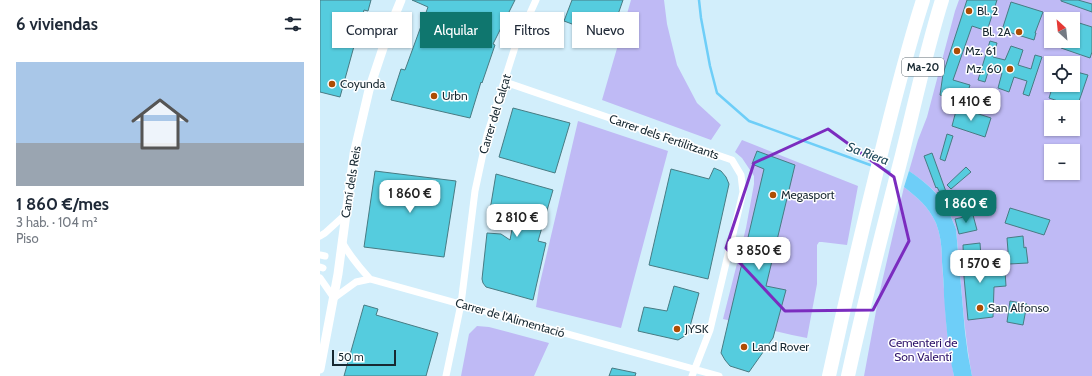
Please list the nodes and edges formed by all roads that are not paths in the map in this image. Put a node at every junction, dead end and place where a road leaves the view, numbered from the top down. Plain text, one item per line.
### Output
1 (401, 0) edge
2 (536, 0) edge
3 (923, 0) edge
4 (942, 0) edge
5 (504, 82) junction
6 (346, 214) junction
7 (320, 236) edge
8 (342, 242) junction
9 (320, 278) edge
10 (370, 279) junction
11 (334, 298) junction
12 (461, 304) junction
13 (320, 369) edge
14 (693, 372) edge
15 (849, 374) edge
16 (446, 376) edge
17 (719, 376) edge
18 (828, 376) edge

1 - 6 street, Camí dels Reis
2 - 5 street, Carrer del Calçat
3 - 18 highway, Ma-20
4 - 15 highway, Ma-20
5 - 12 street, Carrer del Calçat
5 - 14 street, Carrer dels Fertilitzants
6 - 7 street
6 - 8 street, Camí dels Reis
8 - 10 street
8 - 11 street, Camí dels Reis
9 - 11 street
10 - 11 street
10 - 12 street, Carrer de l'Alimentació
11 - 13 street, Camí dels Reis
12 - 14 street, Carrer de l'Alimentació
12 - 16 street, Carrer del Calçat
14 - 17 street, Carrer de l'Alimentació

